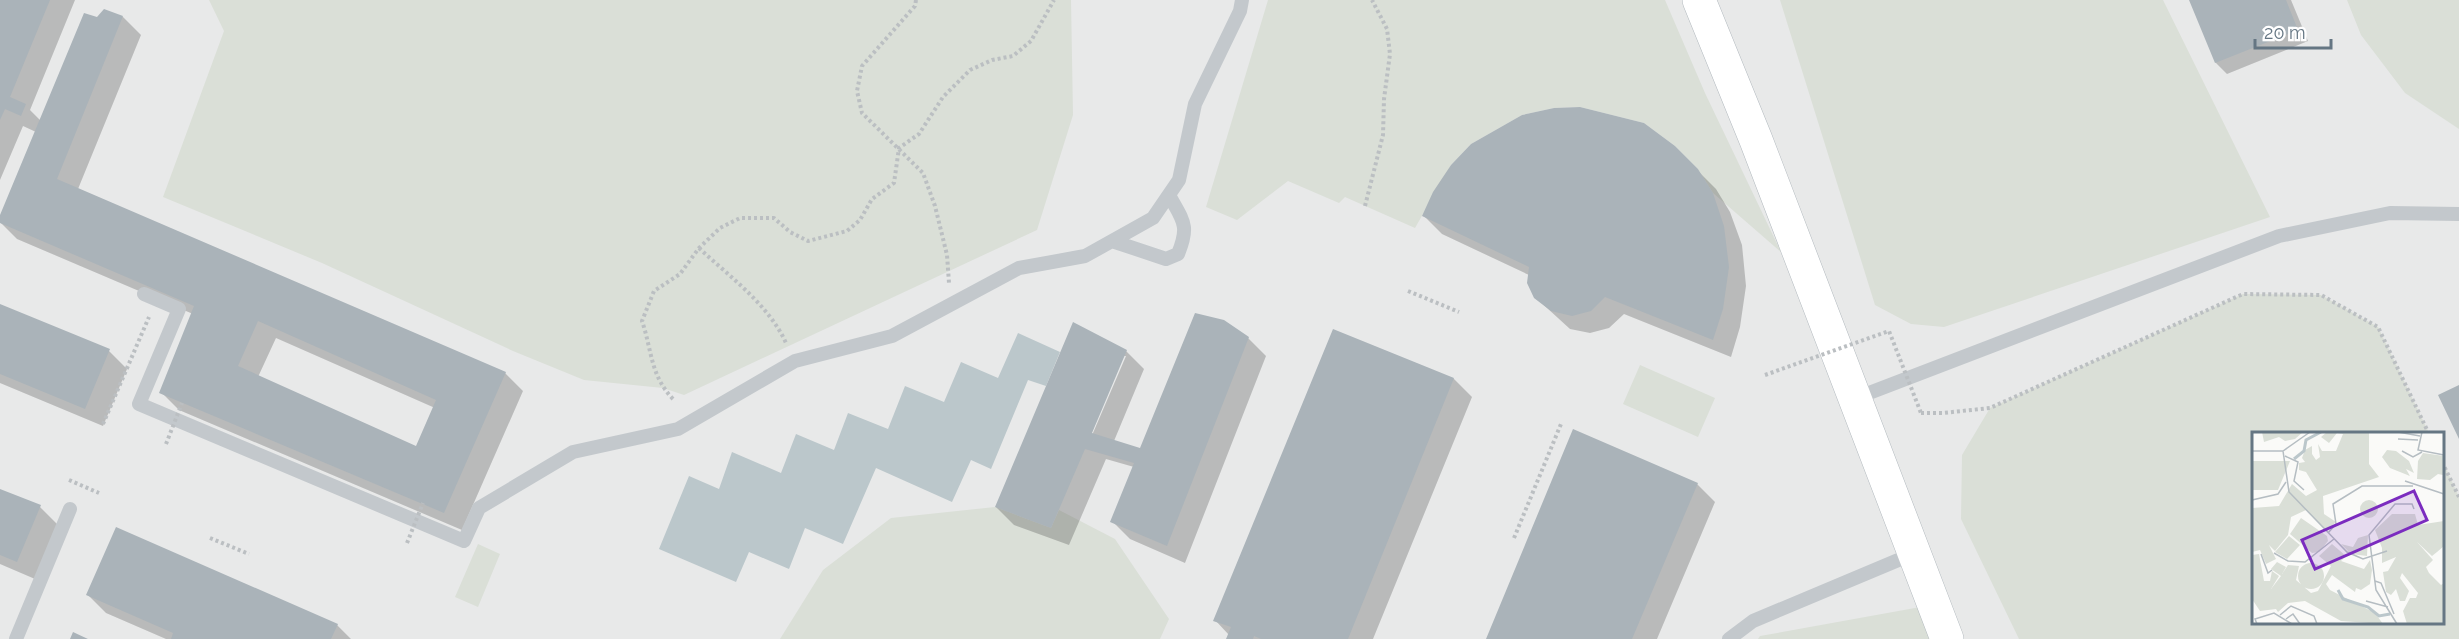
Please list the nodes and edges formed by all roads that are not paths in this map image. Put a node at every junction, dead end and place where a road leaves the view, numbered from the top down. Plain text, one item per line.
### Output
1 (1242, 0) edge
2 (1699, 0) edge
3 (1169, 195) junction
4 (2459, 214) edge
5 (1112, 241) junction
6 (144, 294) dead end
7 (126, 398) dead end
8 (1856, 398) junction
9 (140, 404) junction
10 (70, 510) dead end
11 (1916, 553) junction
12 (16, 639) edge
13 (1729, 639) edge
14 (1947, 639) edge

1 - 3 lane
2 - 8 street
3 - 5 lane
3 - 5 lane
4 - 8 lane
5 - 9 lane
6 - 9 lane
7 - 9 lane
8 - 11 street
10 - 12 lane
11 - 13 lane
11 - 14 street

